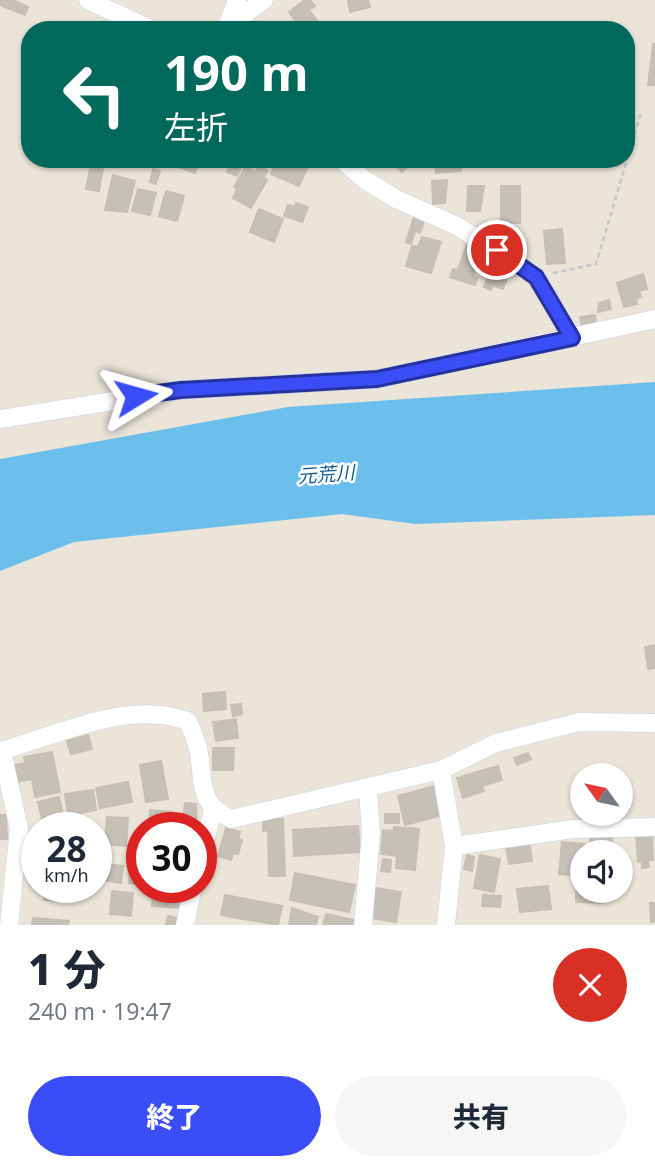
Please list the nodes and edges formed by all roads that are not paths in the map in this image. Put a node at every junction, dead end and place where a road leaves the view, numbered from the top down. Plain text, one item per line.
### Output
1 (88, 0) edge
2 (237, 0) edge
3 (264, 0) edge
4 (133, 21) edge
5 (230, 21) edge
6 (236, 21) edge
7 (353, 168) edge
8 (655, 319) edge
9 (572, 338) junction
10 (0, 419) edge
11 (655, 723) edge
12 (1, 751) edge
13 (442, 770) junction
14 (368, 789) junction
15 (213, 811) joint
16 (655, 827) edge
17 (454, 846) junction
18 (190, 903) edge
19 (9, 925) edge
20 (185, 925) edge
21 (363, 925) edge
22 (446, 925) edge

1 - 4 street
2 - 5 street
3 - 6 street
7 - 9 street
8 - 9 street
9 - 10 street
11 - 13 street
12 - 15 street
12 - 19 street
13 - 14 street
13 - 17 street
14 - 15 street
14 - 21 street
16 - 17 street
17 - 22 street
18 - 20 street

